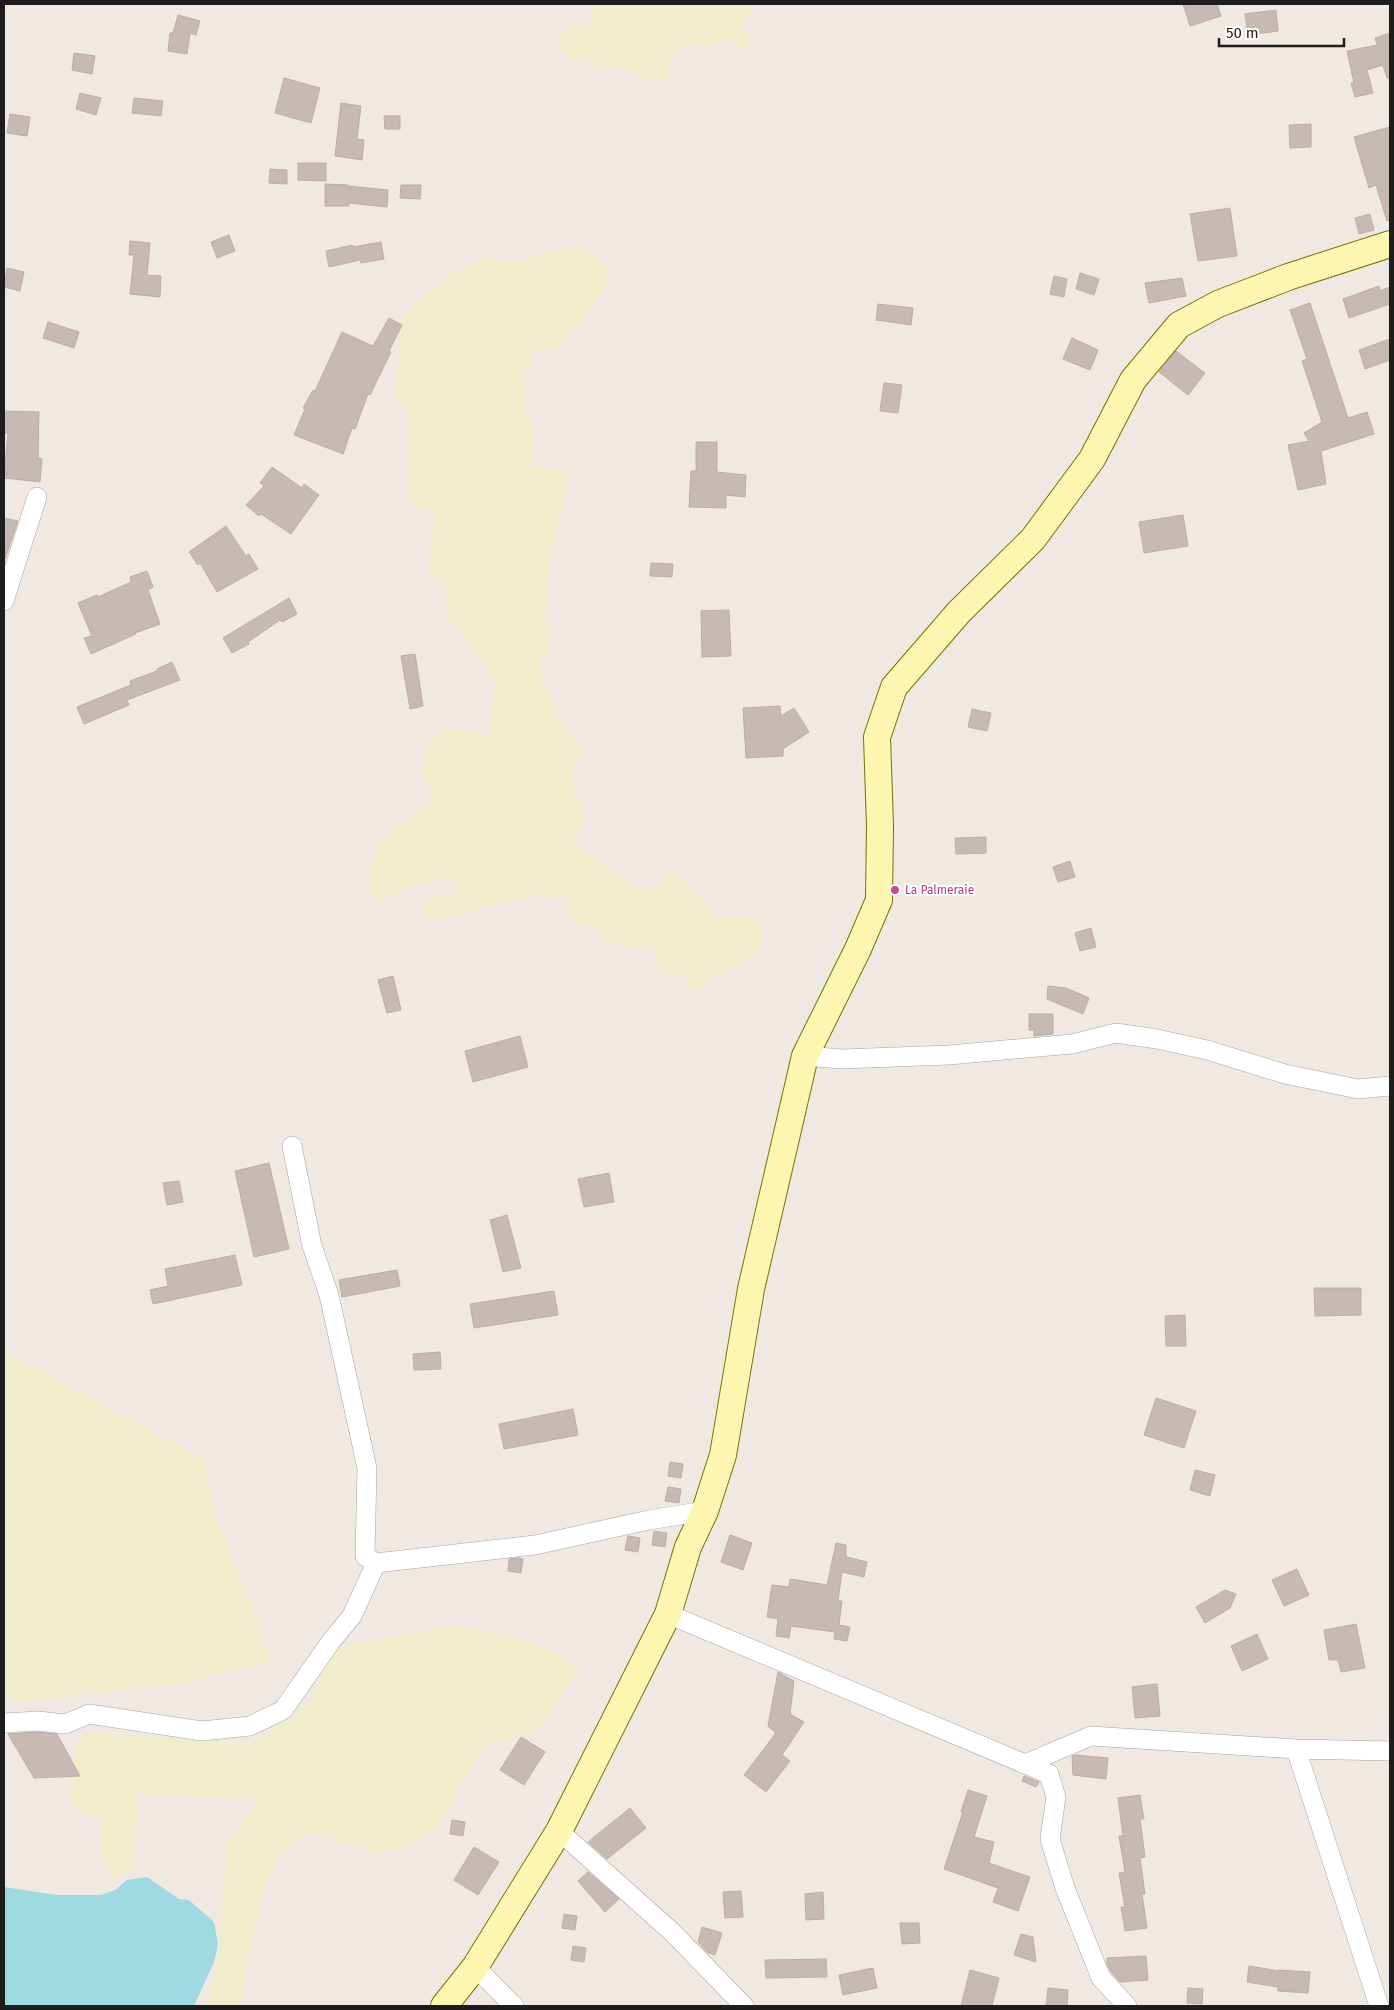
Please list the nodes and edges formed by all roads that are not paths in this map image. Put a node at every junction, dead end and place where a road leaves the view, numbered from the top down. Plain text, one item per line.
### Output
1 (1390, 244) edge
2 (38, 497) dead end
3 (4, 600) edge
4 (805, 1056) junction
5 (1390, 1086) edge
6 (292, 1146) dead end
7 (704, 1511) junction
8 (376, 1563) junction
9 (668, 1614) junction
10 (4, 1723) edge
11 (1296, 1749) junction
12 (1390, 1751) edge
13 (1025, 1764) junction
14 (559, 1831) junction
15 (475, 1967) junction
16 (444, 2006) edge
17 (514, 2006) edge
18 (744, 2006) edge
19 (1127, 2006) edge
20 (1378, 2006) edge

1 - 4 street
2 - 3 street
4 - 5 street
4 - 7 street
6 - 8 street
7 - 8 street
7 - 9 street
8 - 10 street
9 - 13 street
9 - 14 street
11 - 12 street
11 - 13 street
11 - 20 street
13 - 19 street
14 - 15 street
14 - 18 street
15 - 16 street
15 - 17 street

